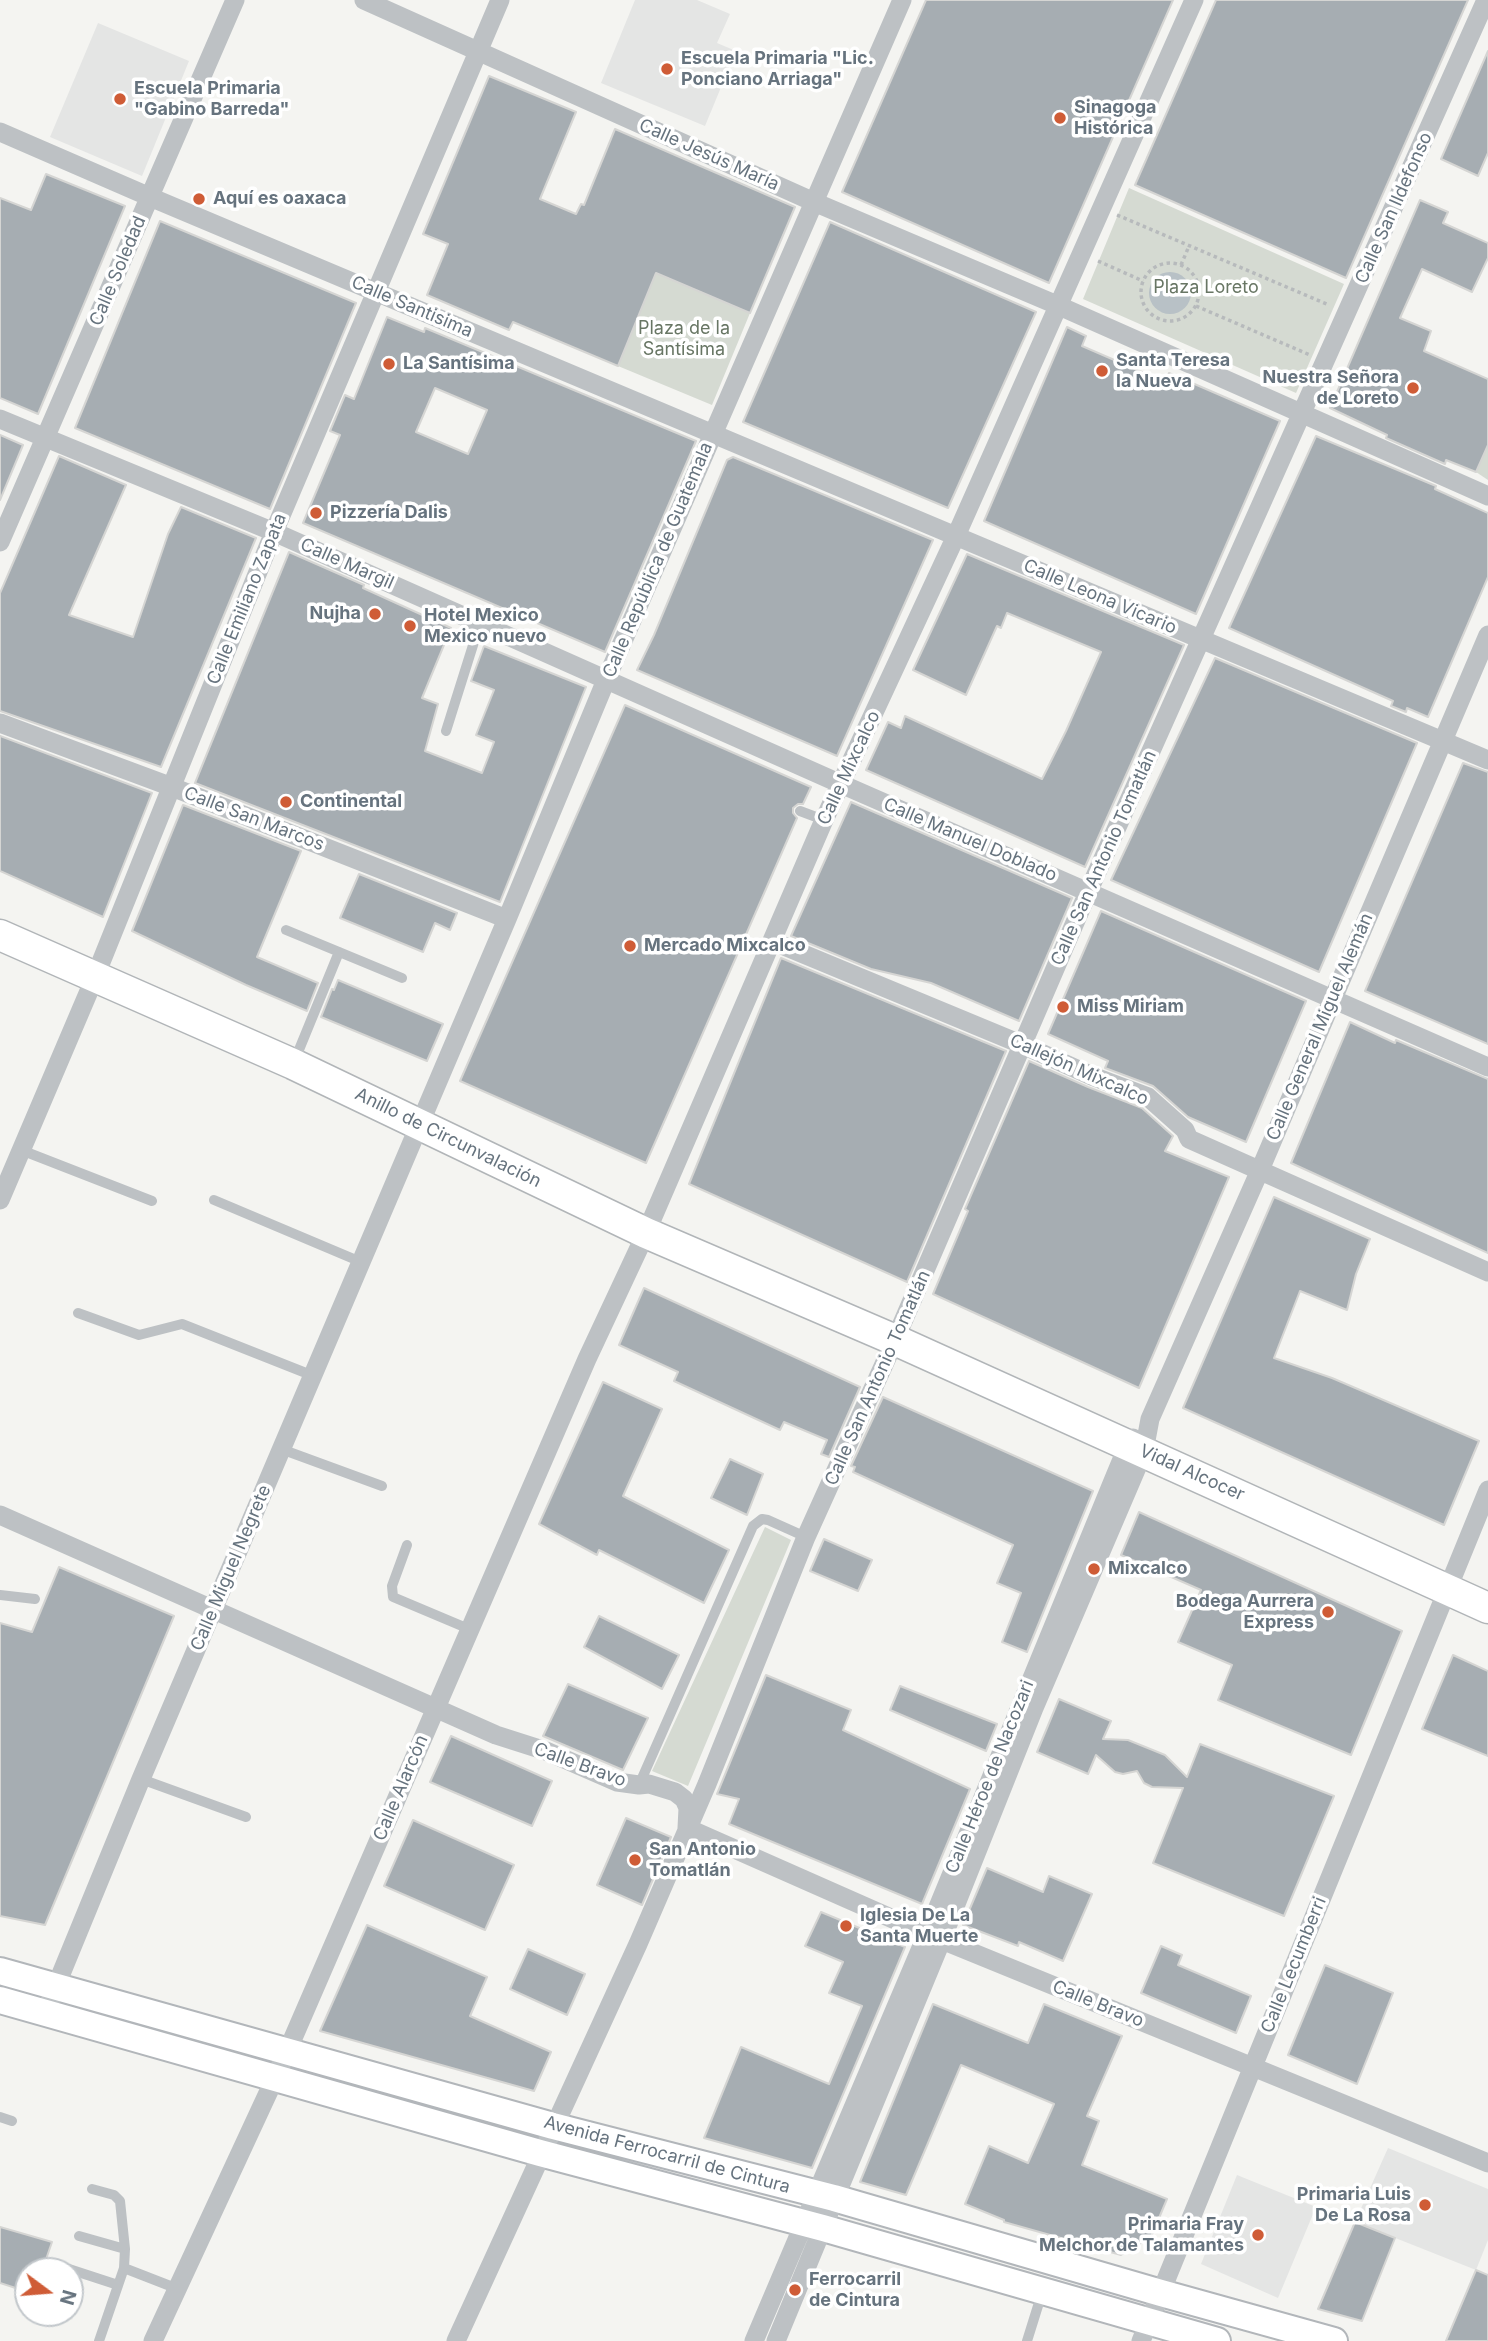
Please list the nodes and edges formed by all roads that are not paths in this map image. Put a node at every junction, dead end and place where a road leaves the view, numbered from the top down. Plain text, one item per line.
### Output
1 (235, 0) edge
2 (364, 0) edge
3 (500, 0) edge
4 (902, 0) edge
5 (1194, 0) edge
6 (1486, 0) edge
7 (477, 51) junction
8 (0, 132) edge
9 (150, 197) junction
10 (814, 202) junction
11 (375, 292) junction
12 (1057, 305) junction
13 (1302, 415) junction
14 (0, 419) edge
15 (712, 433) junction
16 (47, 437) junction
17 (1488, 496) edge
18 (274, 532) junction
19 (956, 536) junction
20 (0, 542) edge
21 (480, 622) junction
22 (1488, 635) edge
23 (1200, 639) junction
24 (606, 680) junction
25 (0, 723) edge
26 (446, 731) dead end
27 (1441, 741) junction
28 (1488, 760) edge
29 (841, 784) junction
30 (172, 787) junction
31 (800, 811) dead end
32 (824, 820) junction
33 (1088, 890) junction
34 (507, 919) junction
35 (286, 930) dead end
36 (0, 934) edge
37 (772, 941) junction
38 (339, 952) junction
39 (95, 977) junction
40 (402, 978) dead end
41 (1333, 999) junction
42 (1023, 1045) junction
43 (293, 1064) junction
44 (1488, 1067) edge
45 (419, 1124) junction
46 (21, 1150) junction
47 (1259, 1170) junction
48 (0, 1200) edge
49 (214, 1200) dead end
50 (152, 1201) dead end
51 (646, 1233) junction
52 (361, 1262) junction
53 (1488, 1272) edge
54 (78, 1312) dead end
55 (895, 1340) junction
56 (311, 1375) junction
57 (1136, 1448) junction
58 (281, 1449) junction
59 (382, 1486) dead end
60 (1488, 1490) edge
61 (0, 1515) edge
62 (806, 1537) junction
63 (407, 1545) dead end
64 (1448, 1589) junction
65 (0, 1595) edge
66 (35, 1600) dead end
67 (1488, 1608) edge
68 (213, 1611) junction
69 (469, 1629) junction
70 (434, 1710) junction
71 (141, 1779) junction
72 (639, 1786) junction
73 (246, 1817) dead end
74 (687, 1828) junction
75 (934, 1937) junction
76 (0, 1971) edge
77 (56, 1987) junction
78 (0, 2000) edge
79 (45, 2013) junction
80 (286, 2052) junction
81 (1252, 2067) junction
82 (275, 2078) junction
83 (0, 2117) edge
84 (12, 2121) dead end
85 (553, 2126) junction
86 (540, 2153) junction
87 (1488, 2163) edge
88 (92, 2189) dead end
89 (825, 2196) junction
90 (814, 2225) junction
91 (79, 2236) dead end
92 (125, 2249) junction
93 (124, 2268) junction
94 (84, 2274) edge
95 (118, 2285) junction
96 (178, 2289) junction
97 (1042, 2292) junction
98 (1161, 2293) junction
99 (1145, 2332) edge
100 (99, 2341) edge
101 (153, 2341) edge
102 (456, 2341) edge
103 (754, 2341) edge
104 (776, 2341) edge
105 (1027, 2341) edge
106 (1217, 2341) edge
107 (1334, 2341) edge

1 - 9 street, Calle Soledad
2 - 7 street, Calle Jesús María
3 - 7 street, Calle Emiliano Zapata
4 - 10 street, Calle República de Guatemala
5 - 12 street, Calle Mixcalco
6 - 13 street, Calle San Ildefonso
7 - 10 street, Calle Jesús María
7 - 11 street, Calle Emiliano Zapata
8 - 9 street, Calle Santisima
9 - 11 street, Calle Santisima
9 - 16 street, Calle Soledad
10 - 12 street, Calle Jesús María
10 - 15 street, Calle República de Guatemala
11 - 15 street, Calle Santisima
11 - 18 street, Calle Emiliano Zapata
12 - 13 street, Calle Jesús María
12 - 19 street, Calle Mixcalco
13 - 17 street, Calle Jesús María
13 - 23 street, Calle San Antonio Tomatlán
14 - 16 street, Calle Margil
15 - 19 street, Calle Leona Vicario
15 - 24 street, Calle República de Guatemala
16 - 18 street, Calle Margil
16 - 20 street, Calle Soledad
18 - 21 street, Calle Margil
18 - 30 street, Calle Emiliano Zapata
19 - 23 street, Calle Leona Vicario
19 - 29 street, Calle Mixcalco
21 - 24 street, Calle Margil
21 - 26 lane
22 - 27 street, Calle General Miguel Alemán
23 - 27 street, Calle Leona Vicario
23 - 33 street, Calle San Antonio Tomatlán
24 - 29 street, Calle Manuel Doblado
24 - 34 street, Calle República de Guatemala
25 - 30 street, Calle San Marcos
27 - 28 street, Calle Leona Vicario
27 - 41 street, Calle General Miguel Alemán
29 - 32 street, Calle Mixcalco
29 - 33 street, Calle Manuel Doblado
30 - 34 street, Calle San Marcos
30 - 39 street, Calle Emiliano Zapata
31 - 32 lane
32 - 37 street, Calle Mixcalco
33 - 41 street, Calle Manuel Doblado
33 - 42 street, Calle San Antonio Tomatlán
34 - 45 street, Calle República de Guatemala
35 - 38 lane
36 - 39 main road, Anillo de Circunvalación
37 - 42 street, Callejón Mixcalco
37 - 51 street, Calle Mixcalco
38 - 40 lane
38 - 43 lane
39 - 43 main road, Anillo de Circunvalación
39 - 46 street, Calle Emiliano Zapata
41 - 44 street, Calle Manuel Doblado
41 - 47 street, Calle General Miguel Alemán
42 - 47 street, Callejón Mixcalco
42 - 55 street, Calle San Antonio Tomatlán
43 - 45 main road, Anillo de Circunvalación
45 - 51 main road, Anillo de Circunvalación
45 - 52 street, Calle Miguel Negrete
46 - 48 street, Calle Emiliano Zapata
46 - 50 lane
47 - 53 street, Callejón Mixcalco
47 - 57 street, Calle General Miguel Alemán
49 - 52 lane
51 - 55 main road, Anillo de Circunvalación
51 - 69 street, Calle Alarcón
52 - 56 street, Calle Miguel Negrete
54 - 56 lane
55 - 57 main road, Vidal Alcocer
55 - 62 street, Calle San Antonio Tomatlán
56 - 58 street, Calle Miguel Negrete
57 - 64 main road, Vidal Alcocer
57 - 75 street, Calle Héroe de Nacozari
58 - 59 lane
58 - 68 street, Calle Miguel Negrete
60 - 64 street, Calle Lecumberri
61 - 68 street, Calle Bravo
62 - 72 lane
62 - 74 street, Calle San Antonio Tomatlán
63 - 69 lane
64 - 67 main road, Vidal Alcocer
64 - 81 street, Calle Lecumberri
65 - 66 lane
68 - 70 street, Calle Bravo
68 - 71 street, Calle Miguel Negrete
69 - 70 street, Calle Alarcón
70 - 72 street, Calle Bravo
70 - 80 street, Calle Alarcón
71 - 73 lane
71 - 77 street, Calle Miguel Negrete
72 - 74 street, Calle Bravo
74 - 75 street, Calle Bravo
74 - 85 street, Calle San Antonio Tomatlán
75 - 81 street, Calle Bravo
75 - 89 street, Calle Héroe de Nacozari
76 - 77 street, Avenida Ferrocarril de Cintura
77 - 79 street, Calle Miguel Negrete
77 - 80 street, Avenida Ferrocarril de Cintura
78 - 79 street, Avenida Ferrocarril de Cintura
79 - 82 street, Avenida Ferrocarril de Cintura
80 - 82 street, Calle Alarcón
80 - 85 street, Avenida Ferrocarril de Cintura
81 - 87 street, Calle Bravo
81 - 98 street, Calle Lecumberri
82 - 86 street, Avenida Ferrocarril de Cintura
82 - 96 street, Calle Alarcón
83 - 84 lane
85 - 86 street, Calle San Antonio Tomatlán
85 - 89 street, Avenida Ferrocarril de Cintura
86 - 90 street, Avenida Ferrocarril de Cintura
86 - 102 street, Calle San Antonio Tomatlán
88 - 92 lane
89 - 90 street, Calle Héroe de Nacozari
89 - 98 street, Avenida Ferrocarril de Cintura
90 - 97 street, Avenida Ferrocarril de Cintura
90 - 103 street, Calle Héroe de Nacozari
90 - 104 street, Calle Héroe de Nacozari
91 - 92 lane
92 - 93 lane
93 - 95 lane
93 - 96 lane
94 - 95 lane
95 - 100 lane
96 - 101 street, Calle Alarcón
97 - 99 street, Avenida Ferrocarril de Cintura
97 - 105 lane
98 - 99 street, Calle Lecumberri
98 - 107 street, Avenida Ferrocarril de Cintura
99 - 106 street, Avenida Ferrocarril de Cintura

